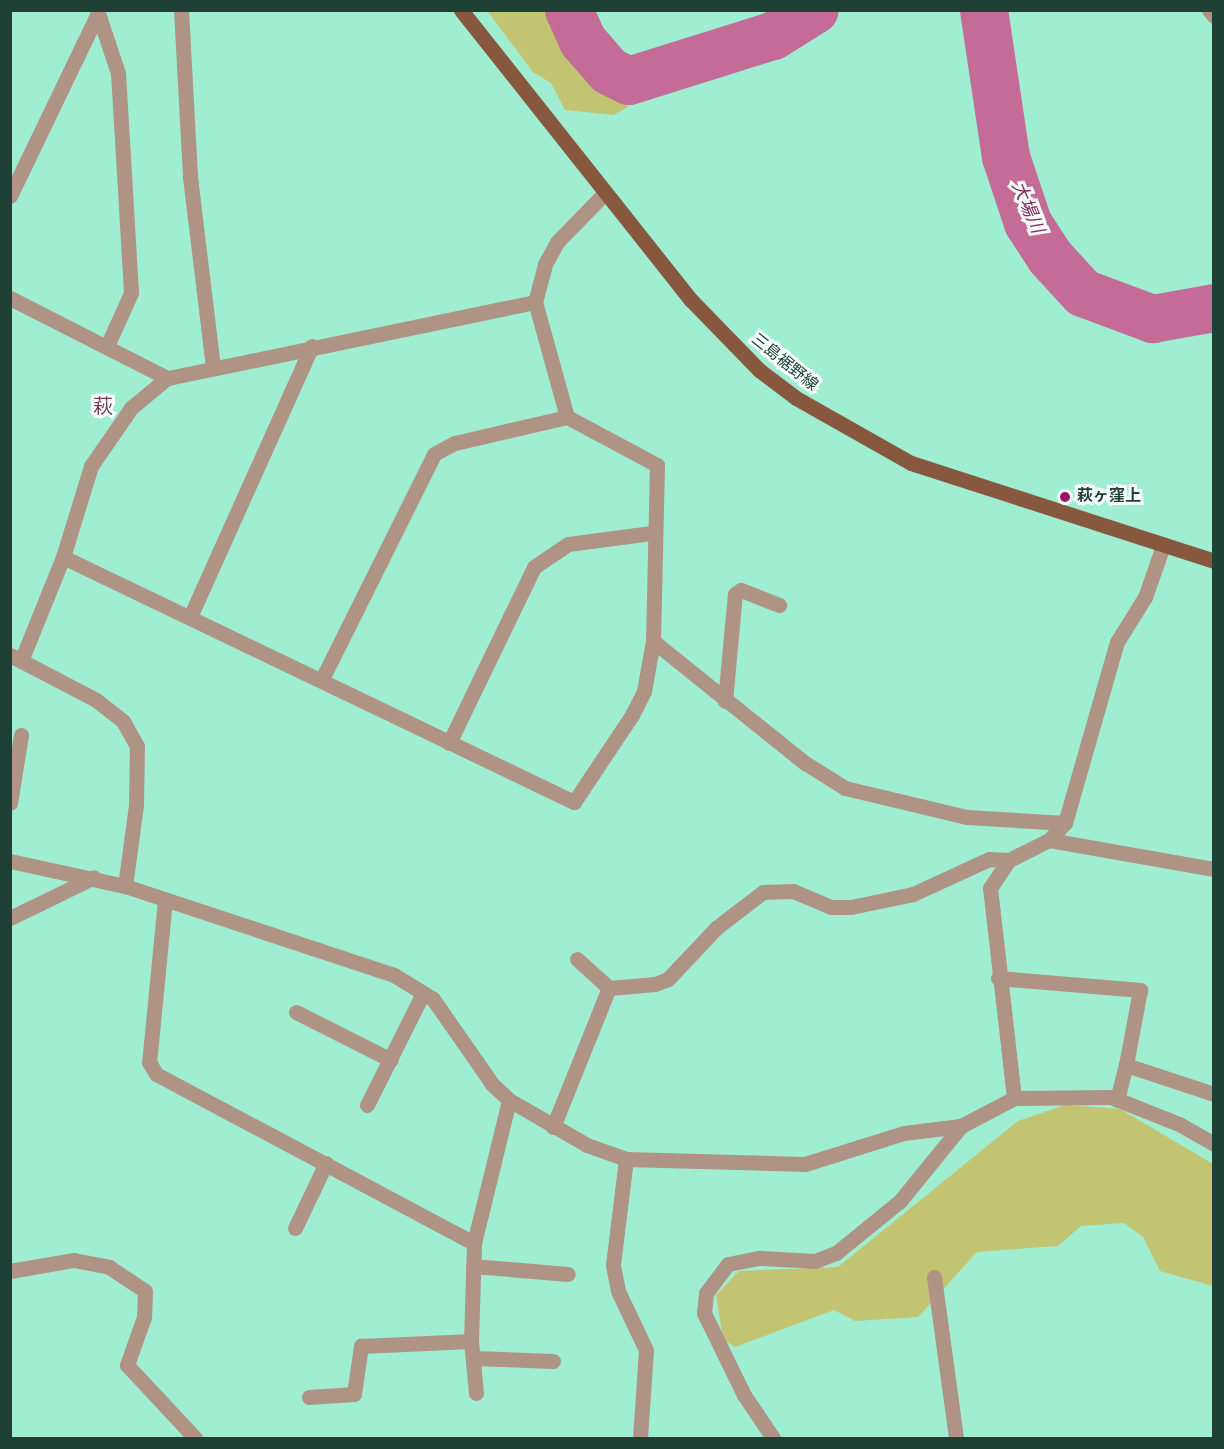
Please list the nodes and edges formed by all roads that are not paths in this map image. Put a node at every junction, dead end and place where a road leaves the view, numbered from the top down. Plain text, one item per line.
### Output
1 (181, 10) edge
2 (1209, 10) edge
3 (98, 12) edge
4 (467, 14) edge
5 (1214, 16) edge
6 (604, 194) junction
7 (10, 196) edge
8 (10, 298) edge
9 (535, 302) junction
10 (108, 344) junction
11 (312, 346) junction
12 (213, 368) junction
13 (168, 378) junction
14 (567, 417) junction
15 (651, 532) junction
16 (1163, 546) junction
17 (63, 557) junction
18 (1214, 561) edge
19 (779, 605) dead end
20 (190, 617) junction
21 (653, 641) junction
22 (16, 658) edge
23 (322, 679) junction
24 (725, 701) junction
25 (21, 735) dead end
26 (449, 743) junction
27 (10, 803) edge
28 (1065, 823) junction
29 (1048, 840) junction
30 (1009, 860) junction
31 (10, 861) edge
32 (1214, 869) edge
33 (94, 878) junction
34 (125, 886) junction
35 (165, 900) junction
36 (10, 918) edge
37 (577, 959) dead end
38 (998, 978) junction
39 (609, 988) junction
40 (423, 993) junction
41 (296, 1012) dead end
42 (391, 1060) junction
43 (1126, 1065) junction
44 (1214, 1094) edge
45 (1014, 1098) junction
46 (509, 1100) junction
47 (1117, 1100) junction
48 (368, 1106) dead end
49 (961, 1126) junction
50 (553, 1127) junction
51 (1214, 1144) edge
52 (626, 1159) junction
53 (326, 1163) junction
54 (295, 1228) dead end
55 (474, 1243) junction
56 (473, 1266) junction
57 (10, 1271) edge
58 (568, 1274) dead end
59 (934, 1277) dead end
60 (471, 1341) junction
61 (473, 1358) junction
62 (552, 1361) dead end
63 (476, 1393) dead end
64 (309, 1397) dead end
65 (195, 1438) edge
66 (640, 1438) edge
67 (773, 1438) edge
68 (956, 1438) edge

1 - 12 street
2 - 5 street
3 - 7 street
3 - 10 street
4 - 6 main road, 三島裾野線
6 - 9 street
6 - 16 main road, 三島裾野線
8 - 10 street
9 - 11 street
9 - 14 street
10 - 13 street
11 - 12 street
11 - 20 street
12 - 13 street
13 - 17 street
14 - 15 street
14 - 23 street
15 - 21 street
15 - 26 street
16 - 18 main road, 三島裾野線
16 - 28 street
17 - 20 street
17 - 22 street
19 - 24 street
20 - 23 street
21 - 24 street
21 - 26 street
22 - 34 street
23 - 26 street
24 - 28 street
25 - 27 street
28 - 29 street
29 - 30 street
29 - 32 street
30 - 38 street
30 - 39 street
31 - 33 street
33 - 34 street
33 - 36 street
34 - 35 street
35 - 40 street
35 - 53 street
37 - 39 street
38 - 43 street
38 - 45 street
39 - 50 street
40 - 42 street
40 - 46 street
41 - 42 street
42 - 48 street
43 - 44 street
43 - 47 street
45 - 47 street
45 - 49 street
46 - 50 street
46 - 55 street
47 - 51 street
49 - 52 street
49 - 67 street
50 - 52 street
52 - 66 street
53 - 54 street
53 - 55 street
55 - 56 street
56 - 58 street
56 - 60 street
57 - 65 street
59 - 68 street
60 - 61 street
60 - 64 street
61 - 62 street
61 - 63 street

